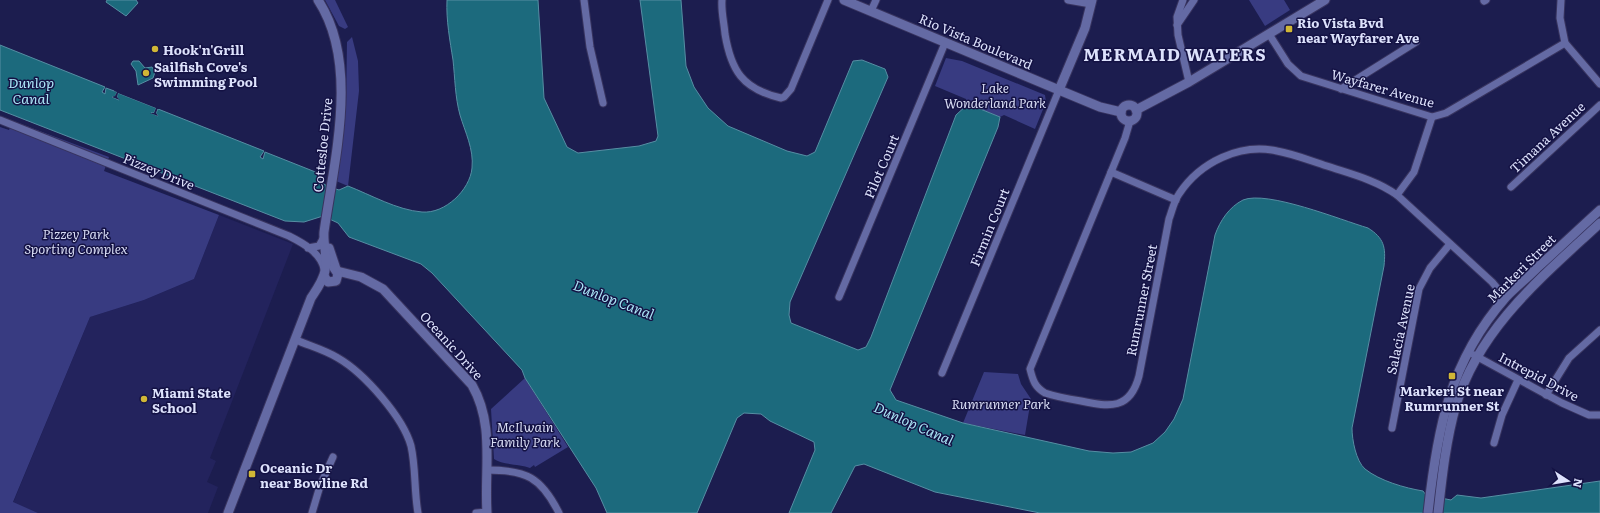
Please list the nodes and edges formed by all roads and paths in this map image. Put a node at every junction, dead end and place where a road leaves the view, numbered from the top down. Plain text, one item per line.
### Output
1 (318, 0) edge
2 (584, 0) edge
3 (722, 0) edge
4 (828, 0) edge
5 (844, 0) edge
6 (876, 0) edge
7 (1068, 0) edge
8 (1183, 0) edge
9 (1194, 0) edge
10 (1324, 0) edge
11 (1561, 0) edge
12 (1092, 2) edge
13 (871, 11) junction
14 (1177, 26) junction
15 (1269, 34) junction
16 (1416, 42) dead end
17 (945, 43) junction
18 (1565, 43) junction
19 (1188, 82) junction
20 (1600, 84) edge
21 (1341, 88) junction
22 (1059, 90) junction
23 (603, 103) dead end
24 (1600, 105) edge
25 (1136, 110) junction
26 (1121, 112) junction
27 (1432, 117) junction
28 (0, 120) edge
29 (1130, 121) junction
30 (1111, 172) junction
31 (1511, 187) dead end
32 (1397, 195) junction
33 (1176, 200) junction
34 (1600, 210) edge
35 (1600, 223) edge
36 (326, 225) junction
37 (324, 237) junction
38 (1450, 244) junction
39 (308, 248) junction
40 (336, 270) junction
41 (325, 273) junction
42 (335, 281) junction
43 (371, 282) junction
44 (1507, 296) junction
45 (839, 297) dead end
46 (1515, 304) junction
47 (307, 308) junction
48 (1600, 330) edge
49 (296, 340) junction
50 (1469, 351) junction
51 (1477, 357) junction
52 (942, 373) dead end
53 (1518, 380) junction
54 (1546, 395) junction
55 (1600, 415) edge
56 (1392, 428) dead end
57 (1494, 443) dead end
58 (333, 457) dead end
59 (487, 470) junction
60 (228, 513) edge
61 (312, 513) edge
62 (418, 513) edge
63 (476, 513) edge
64 (487, 513) edge
65 (559, 513) edge
66 (1428, 513) edge
67 (1438, 513) edge

1 - 36 street, Cottesloe Drive
2 - 23 street
3 - 4 street
5 - 13 street, Rio Vista Boulevard
6 - 13 street
7 - 12 street
8 - 14 street
9 - 14 street
10 - 15 street
11 - 18 street
12 - 22 street
13 - 17 street, Rio Vista Boulevard
14 - 19 street
15 - 19 street
15 - 21 street, Wayfarer Avenue
16 - 21 street
17 - 22 street, Rio Vista Boulevard
17 - 45 street, Pilot Court
18 - 20 street
18 - 27 street, Wayfarer Avenue
19 - 25 street
21 - 27 street, Wayfarer Avenue
22 - 26 street, Rio Vista Boulevard
22 - 52 street, Firmin Court
24 - 31 street, Timana Avenue
25 - 26 street
25 - 29 street
26 - 29 street
27 - 32 street
28 - 39 street, Pizzey Drive
29 - 30 street, Rumrunner Street
30 - 33 street
30 - 33 street, Rumrunner Street
32 - 33 street, Rumrunner Street
32 - 38 street, Rumrunner Street
34 - 44 street, Markeri Street
35 - 46 street, Markeri Street
36 - 37 street, Cottesloe Drive
36 - 40 street, Cottesloe Drive
37 - 39 street
37 - 41 street, Cottesloe Drive
38 - 44 street, Rumrunner Street
38 - 56 street, Salacia Avenue
39 - 41 street, Pizzey Drive
40 - 41 street
40 - 42 street
40 - 43 street, Oceanic Drive
41 - 42 street
41 - 47 street
42 - 43 street
42 - 47 street
43 - 59 street, Oceanic Drive
44 - 46 street, Rumrunner Street
44 - 50 street, Markeri Street
46 - 51 street, Markeri Street
47 - 49 street
48 - 54 street
49 - 60 street
49 - 62 street
50 - 51 street, Intrepid Drive
50 - 66 street, Markeri Street
51 - 53 street, Intrepid Drive
51 - 67 street, Markeri Street
53 - 54 street, Intrepid Drive
53 - 57 street
54 - 55 street, Intrepid Drive
58 - 61 street
59 - 64 street, Oceanic Drive
59 - 65 street
63 - 64 street

